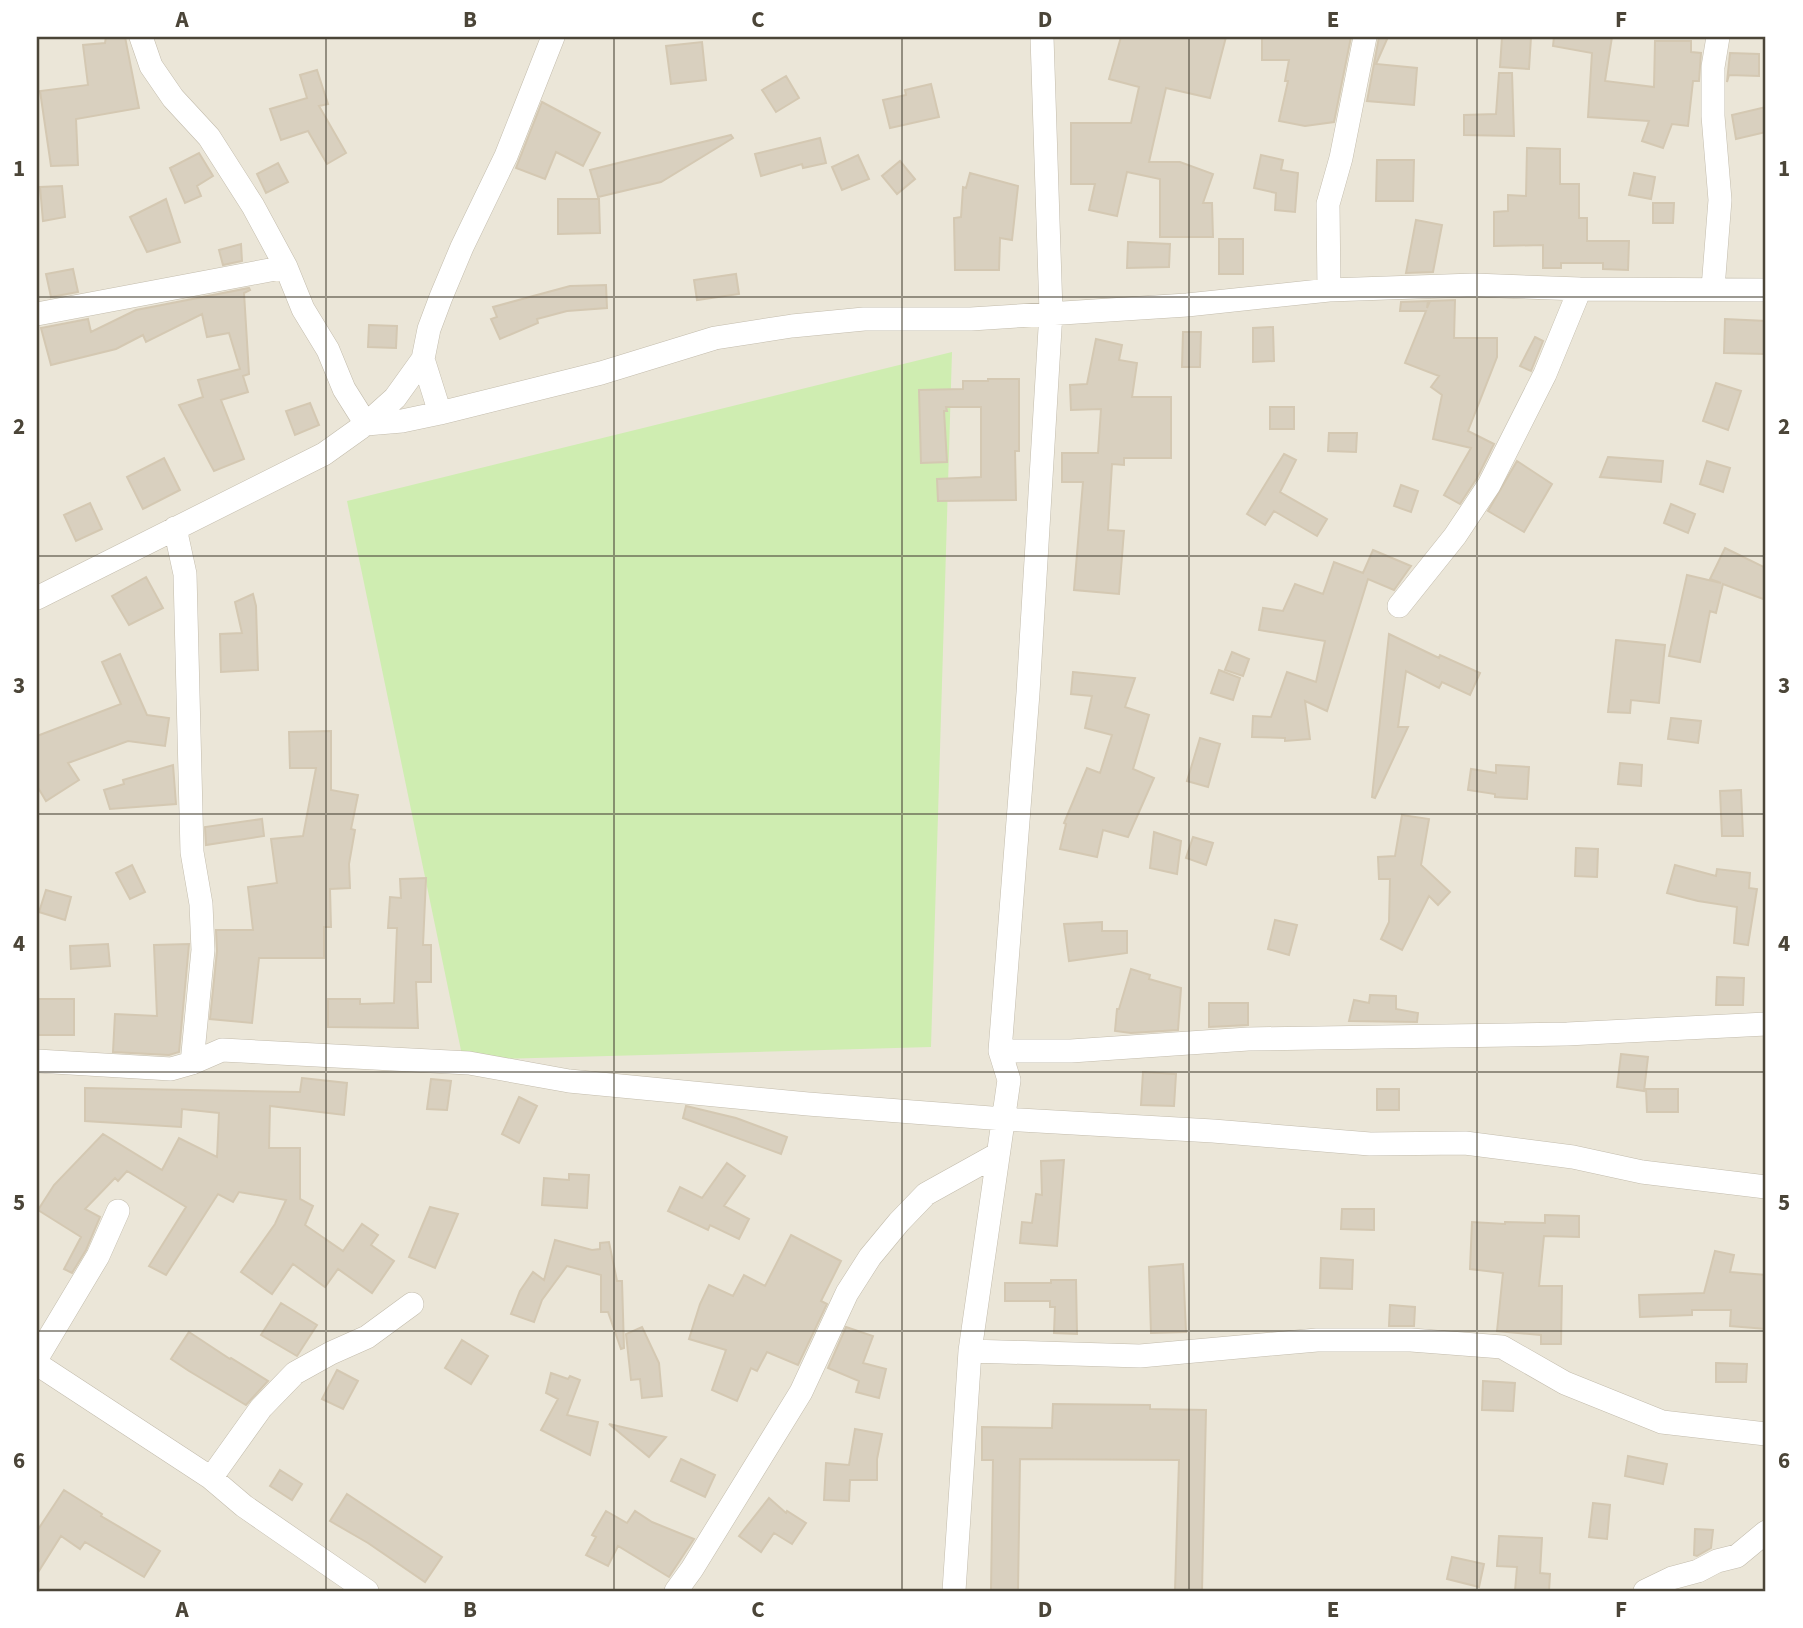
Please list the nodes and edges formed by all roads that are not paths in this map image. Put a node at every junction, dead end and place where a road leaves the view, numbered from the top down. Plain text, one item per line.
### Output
1 (141, 37) edge
2 (553, 37) edge
3 (1042, 37) edge
4 (1365, 37) edge
5 (1718, 37) edge
6 (286, 267) junction
7 (1713, 288) junction
8 (1580, 289) junction
9 (1329, 290) junction
10 (1766, 290) edge
11 (1051, 312) junction
12 (37, 314) edge
13 (423, 359) junction
14 (440, 413) junction
15 (366, 424) junction
16 (175, 528) junction
17 (37, 598) edge
18 (1399, 606) dead end
19 (1766, 1024) edge
20 (1000, 1051) junction
21 (37, 1061) edge
22 (192, 1063) junction
23 (1004, 1119) junction
24 (998, 1154) junction
25 (1766, 1187) edge
26 (118, 1211) dead end
27 (412, 1304) dead end
28 (970, 1351) junction
29 (37, 1358) edge
30 (37, 1364) edge
31 (1766, 1434) edge
32 (211, 1478) junction
33 (1766, 1532) edge
34 (367, 1591) edge
35 (676, 1591) edge
36 (954, 1591) edge
37 (1645, 1591) edge

1 - 6 street
2 - 13 street
3 - 11 street
4 - 9 street
5 - 7 street
6 - 12 street
6 - 15 street
7 - 8 street
7 - 10 street
8 - 9 street
8 - 18 street
9 - 11 street
11 - 14 street
11 - 20 street
13 - 14 street
13 - 15 street
14 - 15 street
15 - 16 street
16 - 17 street
16 - 22 street
19 - 20 street
20 - 23 street
21 - 22 street
22 - 23 street
23 - 24 street
23 - 25 street
24 - 28 street
24 - 35 street
26 - 29 street
27 - 32 street
28 - 31 street
28 - 36 street
30 - 32 street
32 - 34 street
33 - 37 street

